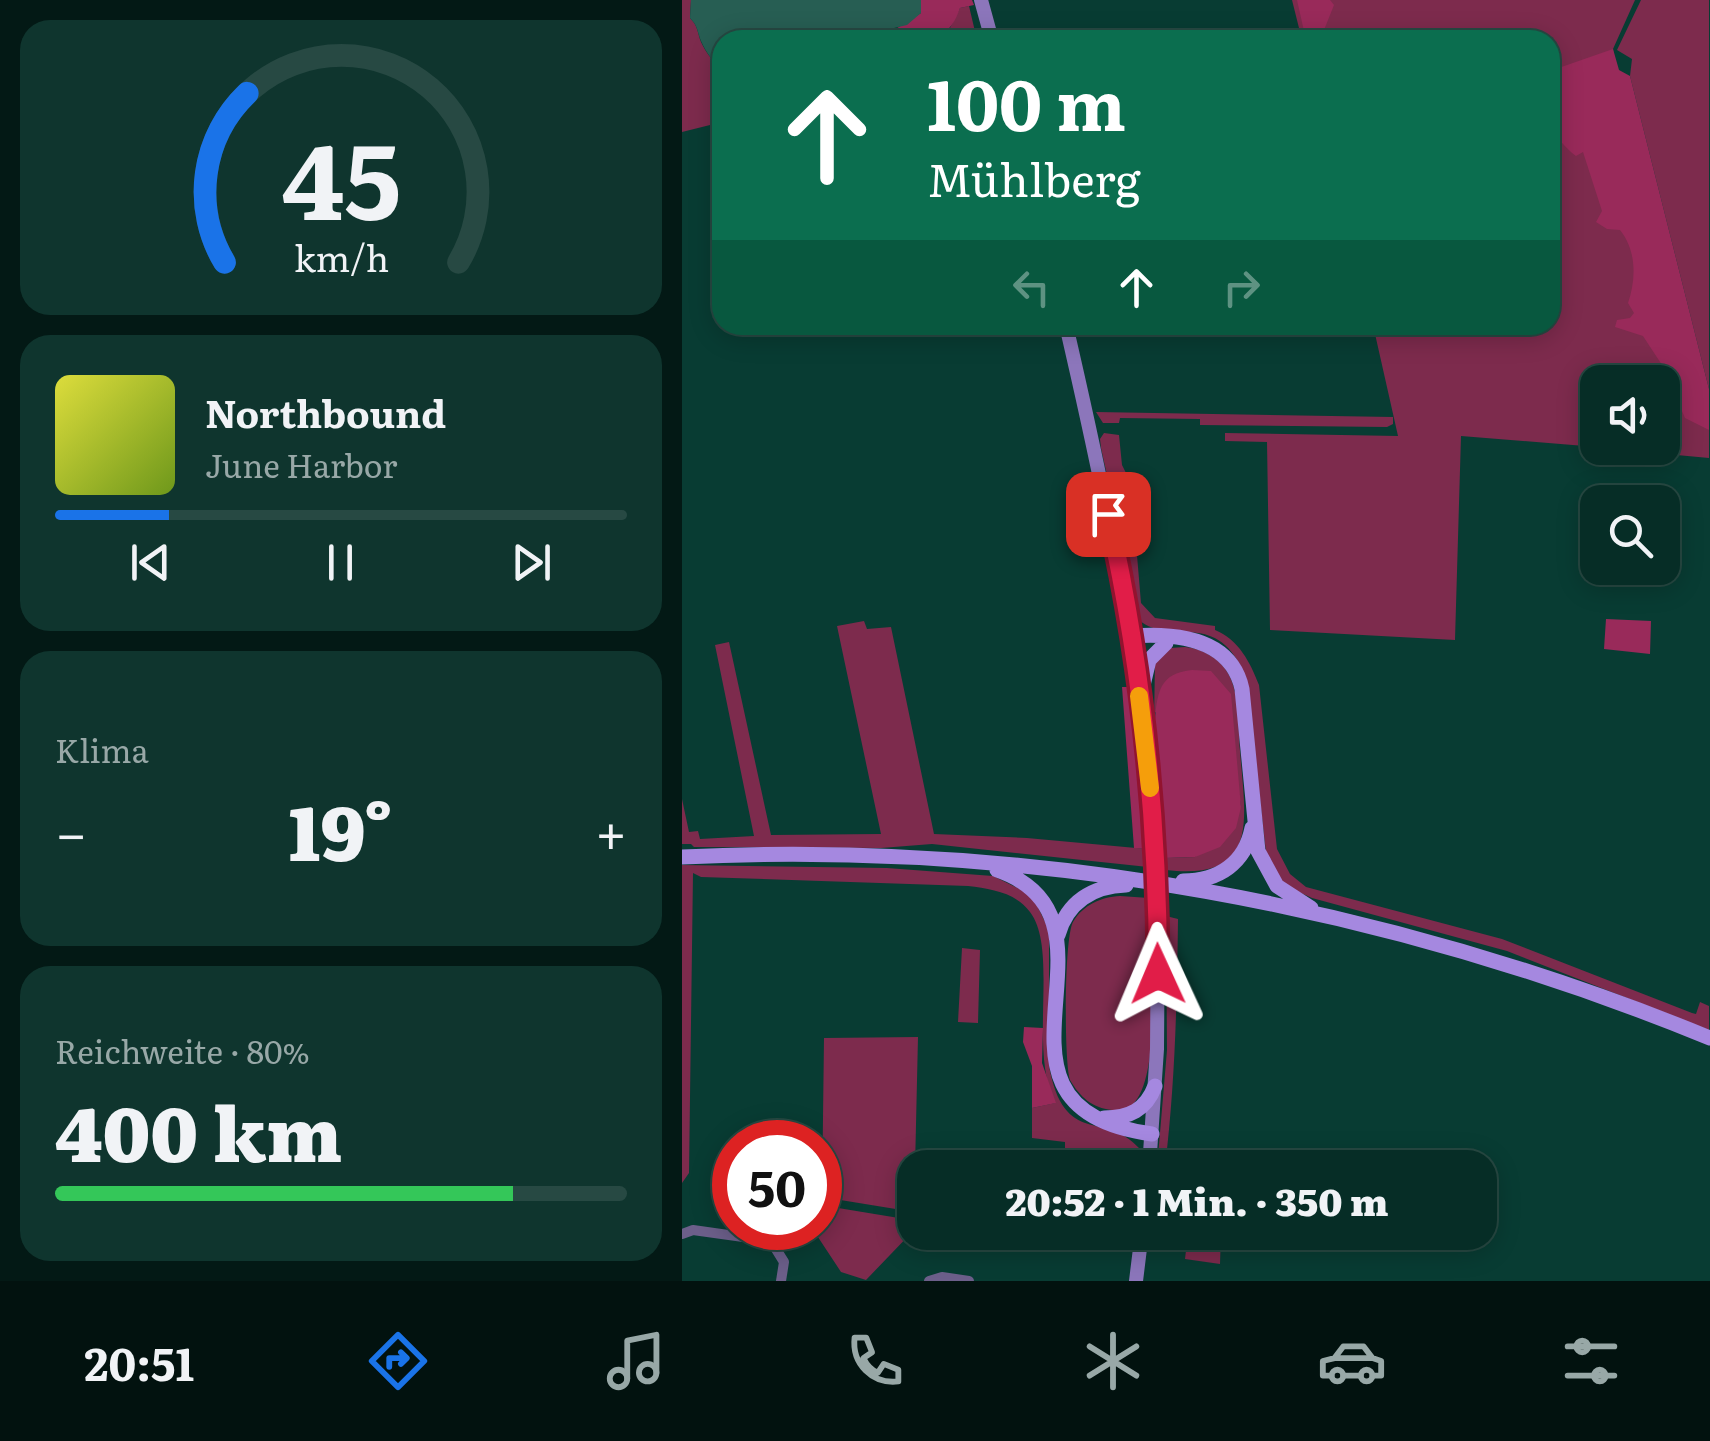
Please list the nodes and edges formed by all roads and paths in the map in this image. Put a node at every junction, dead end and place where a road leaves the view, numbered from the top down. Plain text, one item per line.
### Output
1 (981, 0) edge
2 (989, 30) edge
3 (1068, 335) edge
4 (1132, 636) junction
5 (1184, 639) junction
6 (1166, 644) junction
7 (1140, 698) junction
8 (1252, 818) junction
9 (682, 857) edge
10 (974, 862) junction
11 (1144, 881) junction
12 (1165, 884) junction
13 (1323, 915) junction
14 (1057, 944) junction
15 (1710, 1038) edge
16 (1155, 1086) junction
17 (1100, 1118) junction
18 (1120, 1118) junction
19 (1152, 1131) junction
20 (1150, 1150) edge
21 (682, 1234) edge
22 (1140, 1250) edge
23 (781, 1281) edge
24 (929, 1281) edge
25 (969, 1281) edge
26 (1136, 1281) edge

1 - 2 main road
3 - 4 main road
4 - 5 main road
4 - 6 main road
4 - 7 main road
5 - 6 main road
5 - 8 main road
6 - 7 main road
7 - 16 main road, bridge
8 - 11 main road
8 - 13 main road
9 - 10 main road
10 - 11 main road
10 - 14 main road
11 - 12 main road
12 - 13 main road
12 - 14 main road
13 - 15 main road
14 - 17 main road
16 - 18 main road
16 - 19 main road
17 - 18 main road
17 - 19 main road
18 - 19 main road
19 - 20 main road
21 - 23 street
22 - 26 main road
24 - 25 street

